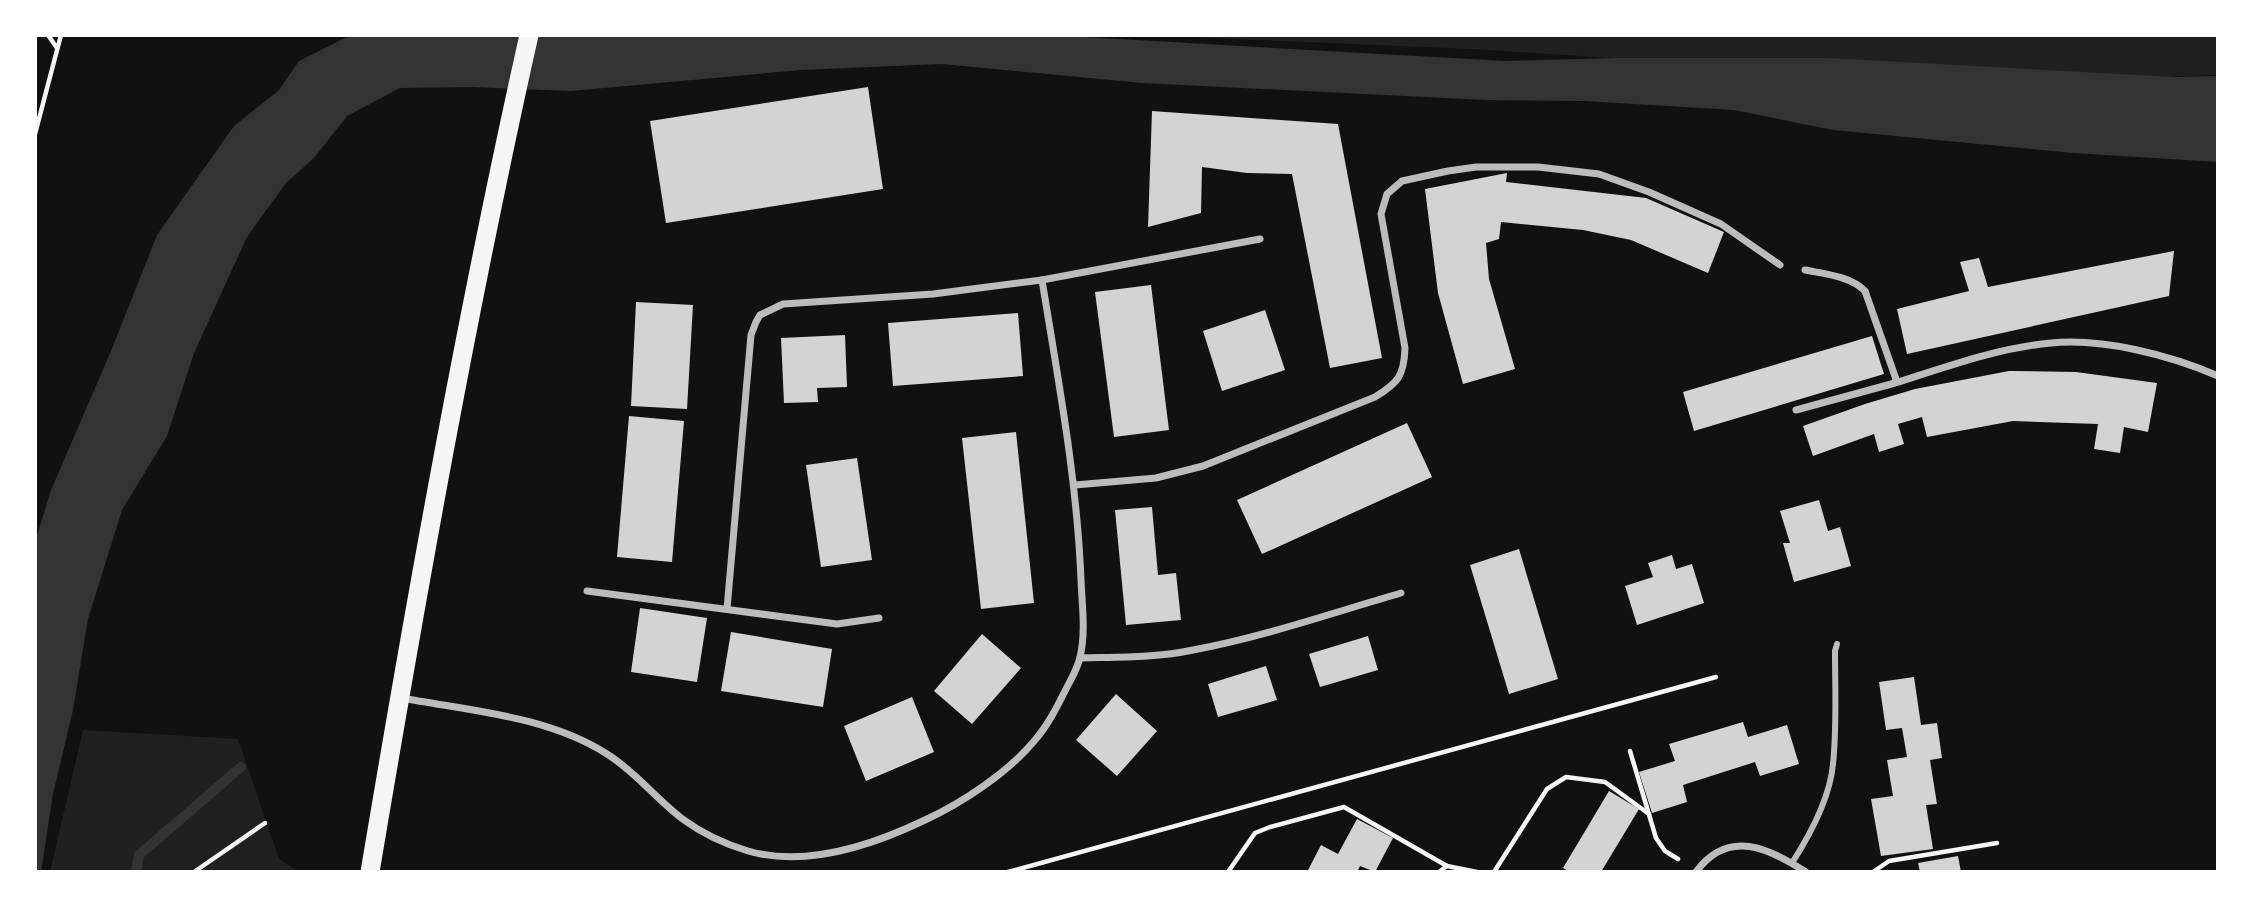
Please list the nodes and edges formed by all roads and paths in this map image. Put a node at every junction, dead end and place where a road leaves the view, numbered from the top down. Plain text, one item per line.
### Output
1 (48, 35) edge
2 (61, 35) edge
3 (529, 35) edge
4 (57, 49) junction
5 (35, 134) edge
6 (1260, 239) dead end
7 (1780, 265) dead end
8 (1805, 270) dead end
9 (1042, 279) junction
10 (2218, 376) edge
11 (1898, 382) junction
12 (1796, 410) dead end
13 (1075, 485) junction
14 (587, 591) dead end
15 (1401, 593) dead end
16 (727, 609) junction
17 (879, 618) dead end
18 (1837, 644) dead end
19 (1080, 658) junction
20 (1716, 677) dead end
21 (400, 698) junction
22 (1630, 751) dead end
23 (1649, 814) junction
24 (265, 823) dead end
25 (1997, 843) dead end
26 (1792, 863) junction
27 (1447, 866) junction
28 (1696, 871) edge
29 (194, 872) edge
30 (370, 872) edge
31 (1008, 872) edge
32 (1228, 872) edge
33 (1439, 872) edge
34 (1477, 872) edge
35 (1493, 872) edge
36 (1806, 872) edge
37 (1873, 872) edge

1 - 4 path
2 - 4 path
3 - 21 highway
4 - 5 path
6 - 9 street
7 - 13 street
8 - 11 street
9 - 13 street
9 - 16 street
10 - 11 street
11 - 12 street
13 - 19 street
14 - 16 street
15 - 19 street
16 - 17 street
18 - 26 street
19 - 21 street
20 - 31 path
21 - 30 highway
22 - 23 path
23 - 28 path
23 - 35 path
24 - 29 path
25 - 37 path
26 - 28 street
26 - 36 street
27 - 32 path
27 - 33 path
27 - 34 path

